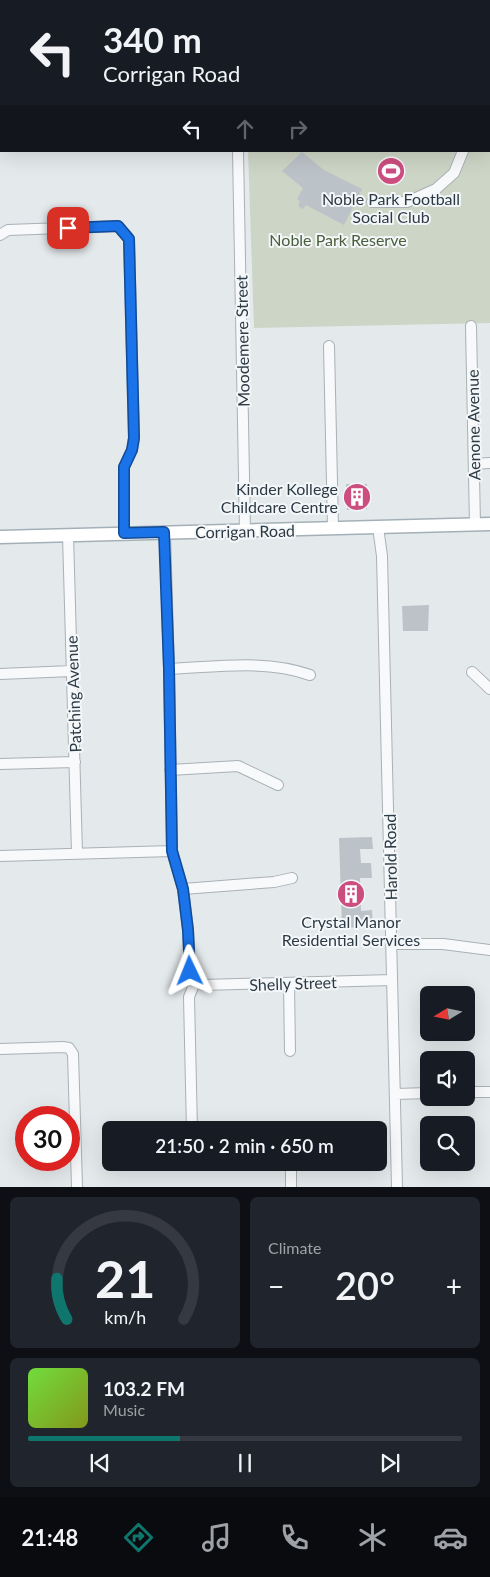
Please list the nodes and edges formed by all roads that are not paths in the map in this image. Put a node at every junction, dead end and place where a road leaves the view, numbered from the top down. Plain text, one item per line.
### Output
1 (238, 152) edge
2 (463, 152) edge
3 (372, 202) dead end
4 (0, 235) edge
5 (471, 326) dead end
6 (329, 346) dead end
7 (474, 464) junction
8 (490, 464) edge
9 (490, 524) edge
10 (475, 525) junction
11 (382, 527) junction
12 (333, 528) junction
13 (245, 531) junction
14 (164, 532) junction
15 (124, 533) junction
16 (68, 535) junction
17 (0, 537) edge
18 (169, 669) junction
19 (72, 671) junction
20 (472, 672) dead end
21 (0, 674) edge
22 (310, 675) dead end
23 (490, 690) edge
24 (75, 762) junction
25 (0, 764) edge
26 (170, 770) junction
27 (278, 785) dead end
28 (172, 851) junction
29 (77, 854) junction
30 (0, 856) edge
31 (292, 878) dead end
32 (183, 889) junction
33 (392, 944) junction
34 (490, 950) edge
35 (392, 980) junction
36 (195, 982) junction
37 (289, 983) junction
38 (0, 1049) edge
39 (290, 1051) dead end
40 (475, 1092) edge
41 (490, 1092) edge
42 (420, 1093) edge
43 (395, 1094) junction
44 (192, 1121) edge
45 (291, 1171) edge
46 (77, 1187) edge
47 (291, 1187) edge
48 (397, 1187) edge

1 - 13 street, Moodemere Street
2 - 3 street
4 - 15 street
5 - 7 street, Aenone Avenue
6 - 12 street
7 - 8 street
7 - 10 street, Aenone Avenue
9 - 10 main road, Corrigan Road
10 - 11 main road, Corrigan Road
11 - 12 main road, Corrigan Road
11 - 33 street, Harold Road
12 - 13 main road, Corrigan Road
13 - 14 main road, Corrigan Road
14 - 15 main road, Corrigan Road
14 - 18 street
15 - 16 main road, Corrigan Road
16 - 17 main road, Corrigan Road
16 - 19 street, Patching Avenue
18 - 22 street
18 - 26 street
19 - 21 street
19 - 24 street, Patching Avenue
20 - 23 street
24 - 25 street
24 - 29 street, Patching Avenue
26 - 27 street
26 - 28 street
28 - 29 street
28 - 32 street
29 - 30 street
31 - 32 street
32 - 36 street
33 - 34 street
33 - 35 street, Harold Road
35 - 37 street, Shelly Street
35 - 43 street, Harold Road
36 - 37 street, Shelly Street
36 - 44 street
37 - 39 street
38 - 46 street
40 - 41 street
42 - 43 street
43 - 48 street, Harold Road
45 - 47 street

